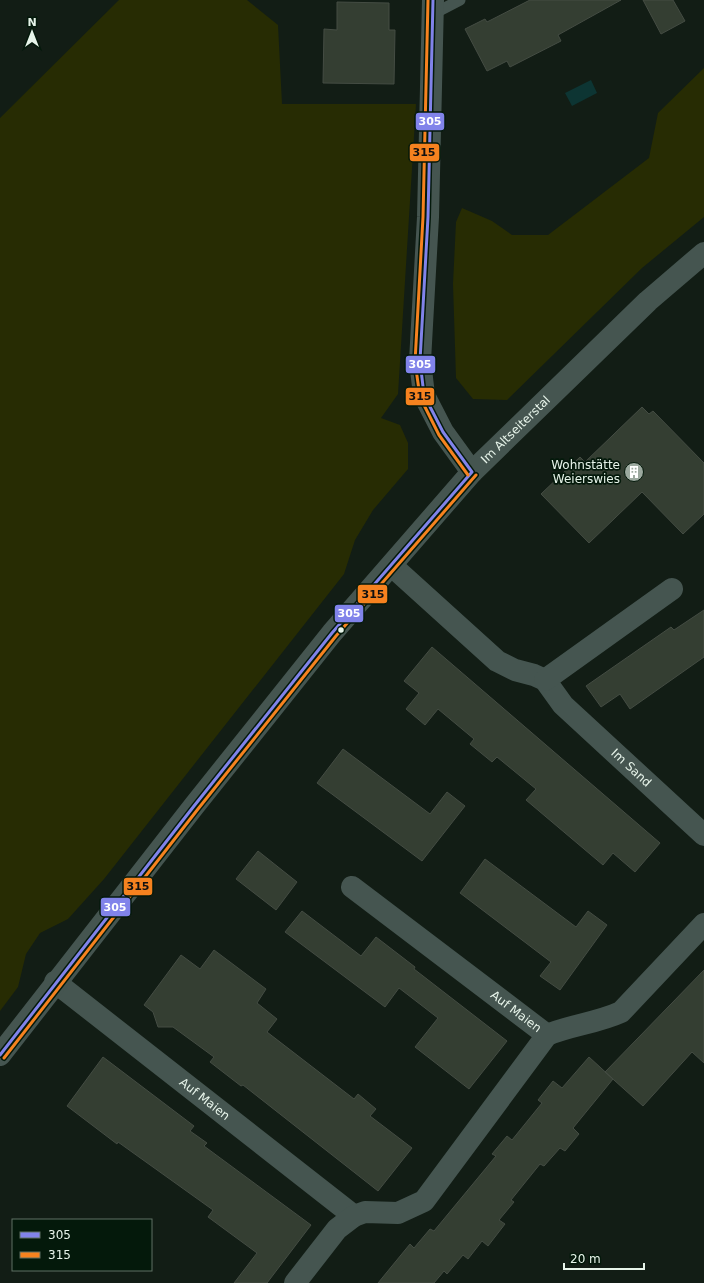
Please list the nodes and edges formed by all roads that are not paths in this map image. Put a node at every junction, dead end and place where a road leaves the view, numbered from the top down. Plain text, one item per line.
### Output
1 (460, 0) edge
2 (433, 7) edge
3 (704, 252) edge
4 (472, 472) junction
5 (392, 566) junction
6 (672, 589) dead end
7 (545, 680) junction
8 (704, 835) edge
9 (352, 886) dead end
10 (702, 930) edge
11 (55, 982) junction
12 (547, 1035) junction
13 (0, 1055) edge
14 (354, 1216) junction
15 (295, 1283) edge

1 - 2 lane
2 - 4 street
3 - 4 street, Im Altseiterstal
4 - 5 street, Im Altseiterstal
5 - 7 street
5 - 11 street, Im Altseiterstal
6 - 7 street
7 - 8 street, Im Sand
9 - 12 street, Auf Maien
10 - 12 street, Auf Maien
11 - 13 street, Im Altseiterstal
11 - 14 street, Auf Maien
12 - 14 street, Auf Maien
14 - 15 street, Auf Maien

